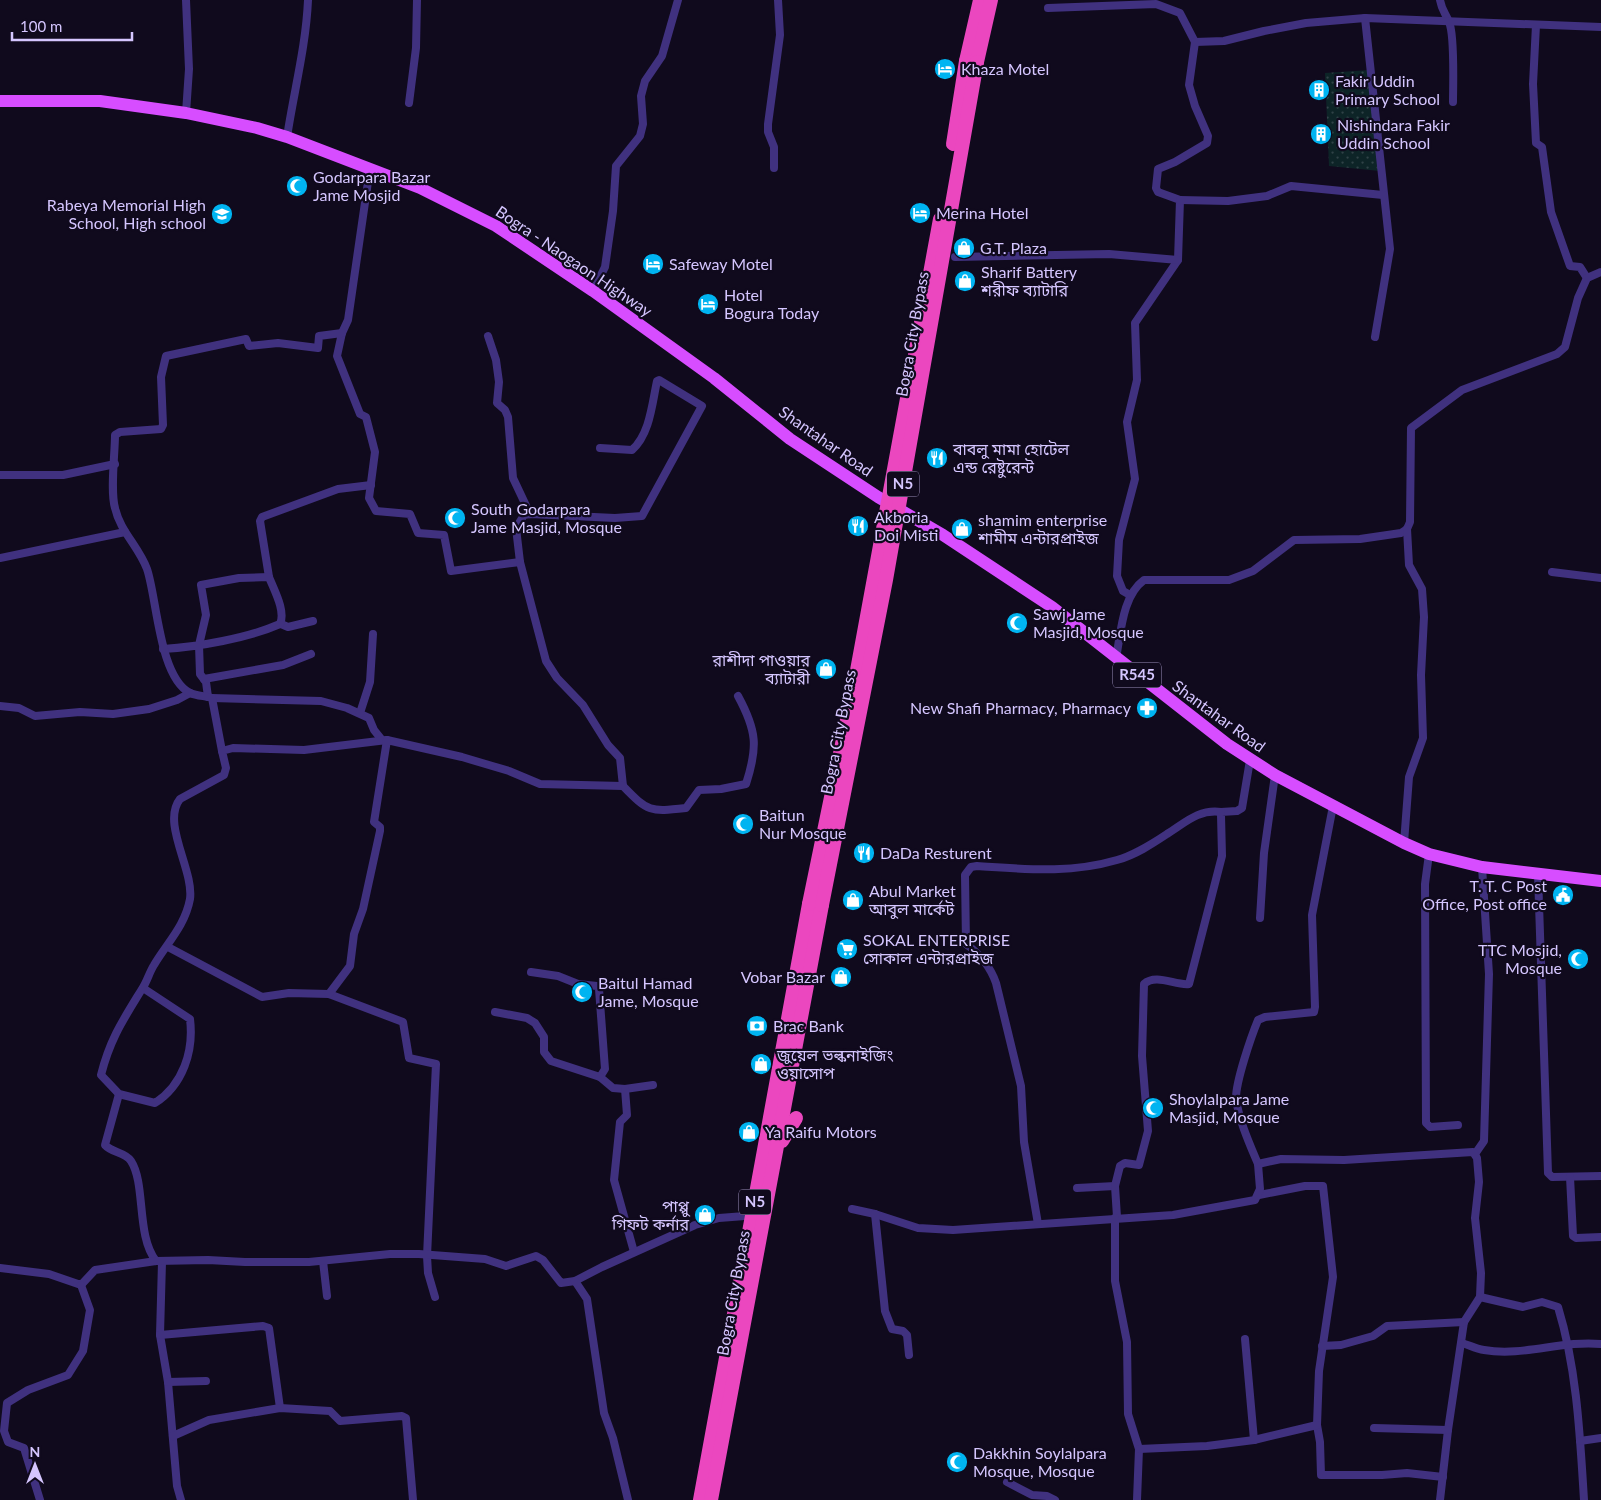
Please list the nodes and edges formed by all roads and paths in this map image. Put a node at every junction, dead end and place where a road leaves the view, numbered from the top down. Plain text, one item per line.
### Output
1 (186, 0) edge
2 (308, 0) edge
3 (417, 0) edge
4 (678, 0) edge
5 (778, 0) edge
6 (980, 0) edge
7 (992, 0) edge
8 (1440, 0) edge
9 (1156, 2) edge
10 (1048, 8) dead end
11 (1365, 18) junction
12 (1450, 22) junction
13 (1536, 24) junction
14 (1601, 27) edge
15 (1195, 42) junction
16 (972, 62) junction
17 (0, 101) edge
18 (1453, 102) dead end
19 (409, 103) dead end
20 (186, 113) junction
21 (287, 137) junction
22 (370, 168) junction
23 (774, 168) dead end
24 (1383, 195) junction
25 (1180, 200) junction
26 (955, 257) dead end
27 (1178, 260) junction
28 (1601, 272) edge
29 (1587, 278) junction
30 (593, 291) junction
31 (342, 333) junction
32 (488, 336) dead end
33 (1375, 337) dead end
34 (714, 378) joint
35 (600, 448) dead end
36 (115, 464) junction
37 (0, 475) edge
38 (371, 485) junction
39 (530, 514) junction
40 (1407, 529) junction
41 (125, 532) junction
42 (0, 558) edge
43 (520, 562) junction
44 (1552, 572) dead end
45 (269, 577) junction
46 (1601, 578) edge
47 (1130, 595) junction
48 (312, 621) dead end
49 (281, 624) junction
50 (373, 634) dead end
51 (199, 645) junction
52 (163, 649) junction
53 (311, 654) dead end
54 (1116, 658) junction
55 (204, 679) junction
56 (190, 693) junction
57 (738, 696) dead end
58 (210, 698) junction
59 (0, 706) edge
60 (360, 713) junction
61 (384, 740) junction
62 (222, 751) junction
63 (1250, 760) junction
64 (1274, 775) junction
65 (623, 786) junction
66 (1333, 806) junction
67 (1222, 812) junction
68 (1404, 843) junction
69 (1429, 854) junction
70 (1482, 867) junction
71 (1538, 874) junction
72 (1601, 881) edge
73 (816, 904) junction
74 (1260, 918) dead end
75 (168, 947) junction
76 (531, 972) dead end
77 (144, 988) junction
78 (329, 994) junction
79 (495, 1012) dead end
80 (600, 1077) junction
81 (653, 1085) dead end
82 (625, 1089) junction
83 (119, 1094) junction
84 (796, 1118) dead end
85 (1458, 1125) dead end
86 (777, 1148) junction
87 (1476, 1154) junction
88 (1258, 1164) junction
89 (1601, 1176) edge
90 (1570, 1177) junction
91 (1115, 1186) junction
92 (1078, 1188) dead end
93 (1259, 1195) junction
94 (852, 1209) dead end
95 (875, 1214) junction
96 (745, 1216) dead end
97 (1116, 1217) junction
98 (1038, 1224) junction
99 (1601, 1237) edge
100 (634, 1252) junction
101 (427, 1256) junction
102 (323, 1261) junction
103 (159, 1262) junction
104 (0, 1268) edge
105 (575, 1281) junction
106 (81, 1285) junction
107 (327, 1296) dead end
108 (435, 1297) dead end
109 (1480, 1297) junction
110 (1464, 1322) junction
111 (160, 1335) junction
112 (1245, 1339) dead end
113 (1462, 1343) junction
114 (1601, 1344) edge
115 (1568, 1345) junction
116 (1322, 1346) junction
117 (909, 1355) dead end
118 (168, 1382) junction
119 (206, 1382) dead end
120 (280, 1408) junction
121 (1317, 1425) junction
122 (1374, 1428) dead end
123 (1448, 1430) junction
124 (173, 1436) junction
125 (1601, 1438) edge
126 (1254, 1440) junction
127 (1580, 1441) junction
128 (1139, 1449) junction
129 (1443, 1477) junction
130 (1007, 1482) dead end
131 (40, 1500) edge
132 (182, 1500) edge
133 (413, 1500) edge
134 (628, 1500) edge
135 (700, 1500) edge
136 (711, 1500) edge
137 (1055, 1500) edge
138 (1137, 1500) edge
139 (1440, 1500) edge
140 (1584, 1500) edge

1 - 20 street
2 - 21 street
3 - 19 street
4 - 30 street
5 - 23 street
6 - 16 highway, Bogra City Bypass / N5
7 - 16 highway, Bogra City Bypass / N5
8 - 12 street
9 - 10 street
9 - 15 street
11 - 12 street
11 - 15 street
11 - 24 street
12 - 13 street
12 - 18 street
13 - 14 street
13 - 29 street
15 - 25 street
16 - 73 highway, Bogra City Bypass / N5, bridge
17 - 20 main road, Bogra - Naogaon Highway / R545
20 - 21 main road, Bogra - Naogaon Highway / R545
21 - 22 main road, Bogra - Naogaon Highway / R545
22 - 30 main road, Bogra - Naogaon Highway / R545
22 - 31 street
24 - 25 street
24 - 33 street
25 - 27 street
26 - 27 street
27 - 47 street
28 - 29 street
29 - 40 street
30 - 34 main road, Bogra - Naogaon Highway / R545
31 - 36 street
31 - 38 street
32 - 39 street
34 - 54 main road, Shantahar Road / R545
35 - 39 street
36 - 37 street
36 - 41 street
38 - 43 street
38 - 45 street
39 - 43 street
40 - 47 street
40 - 68 street
41 - 42 street
41 - 52 street
43 - 65 street
44 - 46 street
45 - 49 street
45 - 51 street
47 - 54 street
48 - 49 street
49 - 51 street
50 - 60 street
51 - 52 street
51 - 55 street
52 - 56 street
53 - 55 street
54 - 63 main road, Shantahar Road / R545
55 - 58 street
56 - 58 street
56 - 59 street
57 - 65 street
58 - 60 street
58 - 62 street
60 - 61 street
61 - 62 street
61 - 65 street
61 - 78 street
62 - 75 street
63 - 64 main road, Shantahar Road / R545
63 - 67 street
64 - 66 main road, Shantahar Road / R545
64 - 74 street
66 - 68 main road, Shantahar Road / R545
66 - 88 street
67 - 91 street
67 - 98 street
68 - 69 main road, Shantahar Road / R545
69 - 70 main road, Shantahar Road / R545
69 - 85 street
70 - 71 main road, Shantahar Road / R545
70 - 87 street
71 - 72 main road, Shantahar Road / R545
71 - 90 street
73 - 86 highway, Bogra City Bypass / N5
73 - 135 highway, Bogra City Bypass / N5
75 - 77 street
75 - 78 street
76 - 80 street
77 - 83 street
77 - 83 street
78 - 101 street
79 - 80 street
80 - 82 street
81 - 82 street
82 - 100 street
83 - 103 street
84 - 86 highway
86 - 136 highway, Bogra City Bypass / N5
87 - 88 street
87 - 109 street
88 - 93 street
89 - 90 street
90 - 99 street
91 - 92 street
91 - 97 street
93 - 97 street
93 - 116 street
94 - 95 street
95 - 98 street
95 - 117 street
96 - 100 street
97 - 98 street
97 - 128 street
100 - 105 street
101 - 102 street
101 - 105 street
101 - 108 street
102 - 103 street
102 - 107 street
103 - 106 street
103 - 111 street
104 - 106 street
105 - 134 street
106 - 131 street
109 - 110 street
109 - 115 street
110 - 113 street
110 - 116 street
111 - 118 street
111 - 120 street
112 - 126 street
113 - 115 street
113 - 123 street
114 - 115 street
115 - 127 street
116 - 121 street
118 - 119 street
118 - 124 street
120 - 124 street
120 - 133 street
121 - 126 street
121 - 129 street
122 - 123 street
123 - 129 street
124 - 132 street
125 - 127 street
126 - 128 street
127 - 140 street
128 - 138 street
129 - 139 street
130 - 137 street

